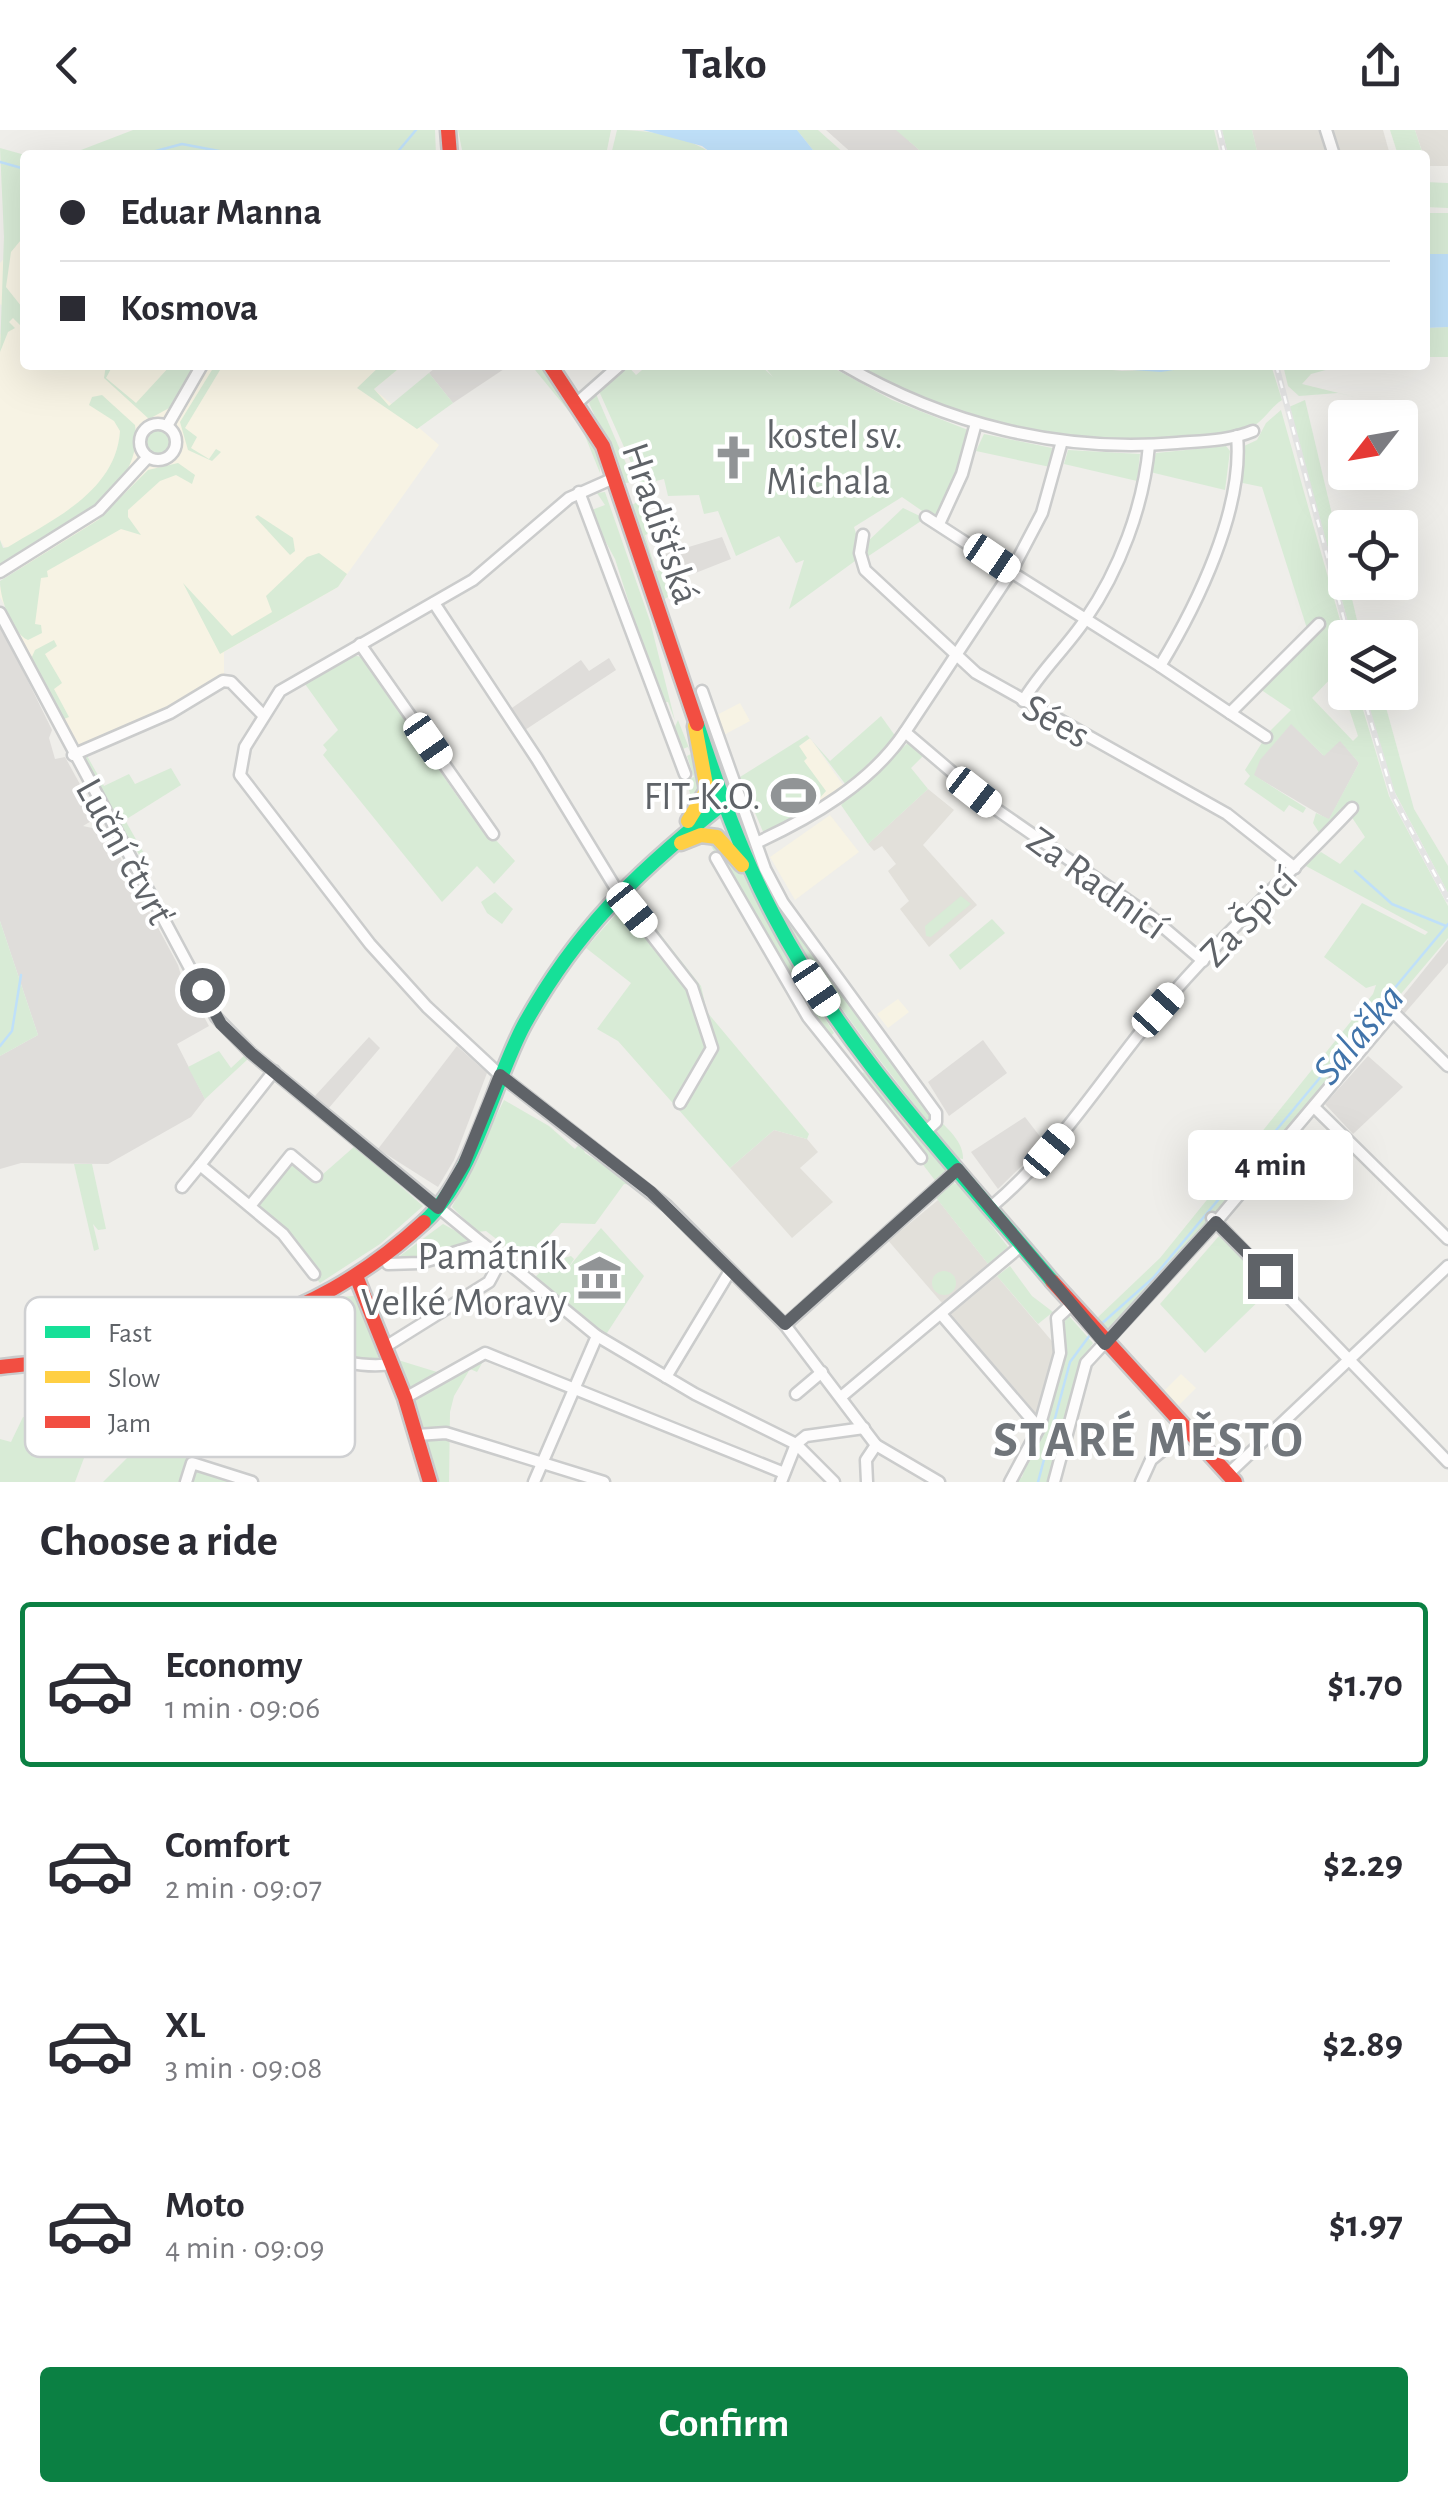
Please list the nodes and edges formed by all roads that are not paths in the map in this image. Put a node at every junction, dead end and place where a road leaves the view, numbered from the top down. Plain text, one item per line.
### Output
1 (199, 370) edge
2 (554, 370) edge
3 (614, 370) edge
4 (854, 370) edge
5 (578, 402) junction
6 (976, 423) junction
7 (167, 426) junction
8 (1253, 431) dead end
9 (1236, 436) junction
10 (1062, 441) junction
11 (1149, 446) junction
12 (148, 457) junction
13 (614, 478) junction
14 (580, 492) junction
15 (926, 516) dead end
16 (939, 524) junction
17 (863, 535) dead end
18 (0, 572) edge
19 (1011, 572) junction
20 (434, 603) junction
21 (0, 613) edge
22 (1086, 620) junction
23 (1320, 642) dead end
24 (360, 644) junction
25 (954, 657) junction
26 (1160, 666) junction
27 (702, 691) dead end
28 (1023, 701) junction
29 (707, 707) junction
30 (1230, 713) junction
31 (262, 714) junction
32 (693, 719) junction
33 (905, 732) junction
34 (1266, 737) dead end
35 (73, 754) junction
36 (685, 774) dead end
37 (718, 791) junction
38 (1352, 808) dead end
39 (702, 815) junction
40 (732, 828) junction
41 (493, 834) dead end
42 (758, 842) junction
43 (716, 858) dead end
44 (1295, 868) junction
45 (635, 874) junction
46 (756, 881) junction
47 (618, 892) junction
48 (1203, 961) junction
49 (872, 1028) junction
50 (854, 1043) junction
51 (1448, 1066) edge
52 (274, 1071) junction
53 (500, 1075) junction
54 (680, 1103) dead end
55 (1314, 1107) junction
56 (926, 1131) junction
57 (920, 1158) dead end
58 (200, 1165) junction
59 (958, 1169) junction
60 (316, 1176) dead end
61 (182, 1187) dead end
62 (250, 1206) junction
63 (438, 1208) junction
64 (990, 1208) junction
65 (1213, 1219) junction
66 (1448, 1239) edge
67 (483, 1244) junction
68 (1022, 1245) junction
69 (502, 1258) junction
70 (388, 1264) dead end
71 (1448, 1266) edge
72 (730, 1271) junction
73 (314, 1274) dead end
74 (356, 1276) junction
75 (320, 1297) edge
76 (1072, 1304) junction
77 (941, 1314) junction
78 (785, 1324) junction
79 (597, 1336) junction
80 (1102, 1341) junction
81 (386, 1347) junction
82 (1350, 1358) junction
83 (392, 1363) junction
84 (355, 1364) edge
85 (25, 1365) edge
86 (0, 1368) edge
87 (822, 1372) junction
88 (666, 1377) junction
89 (574, 1388) junction
90 (796, 1394) dead end
91 (841, 1396) junction
92 (405, 1398) junction
93 (864, 1428) junction
94 (1040, 1428) junction
95 (1185, 1432) junction
96 (417, 1435) junction
97 (796, 1444) junction
98 (876, 1445) junction
99 (542, 1462) junction
100 (1448, 1462) edge
101 (782, 1477) edge
102 (1231, 1478) edge
103 (186, 1482) edge
104 (252, 1482) edge
105 (430, 1482) edge
106 (534, 1482) edge
107 (604, 1482) edge
108 (834, 1482) edge
109 (867, 1482) edge
110 (938, 1482) edge
111 (1010, 1482) edge
112 (1054, 1482) edge
113 (1141, 1482) edge

1 - 7 street
2 - 5 street, Hradišťská
3 - 5 street
4 - 6 street
5 - 13 street, Hradišťská
6 - 10 street
6 - 16 street
7 - 12 street
7 - 12 street
8 - 9 street
9 - 11 street
9 - 26 street
10 - 11 street
10 - 19 street
11 - 22 street
12 - 18 street
13 - 14 street
13 - 32 street, Hradišťská
14 - 20 street
14 - 36 street, Hradišťská
15 - 16 street
16 - 19 street
17 - 25 street, Sées
19 - 22 street
19 - 25 street
20 - 24 street
20 - 47 street
21 - 35 street, Luční čtvrť
22 - 26 street
22 - 28 street
23 - 30 street
24 - 31 street
24 - 41 street
25 - 28 street, Sées
25 - 33 street
26 - 30 street
27 - 29 street
28 - 44 street, Sées
29 - 32 street
29 - 42 street
30 - 34 street
31 - 35 street
31 - 53 street
32 - 37 street, Hradišťská
32 - 39 street
33 - 42 street
33 - 48 street, Za Radnicí
35 - 52 street, Luční čtvrť
37 - 39 street
37 - 40 street, Hradišťská
38 - 44 street, Za Špicí
39 - 45 street
39 - 46 street
40 - 42 street
40 - 46 street, Hradišťská
42 - 46 street
42 - 49 street
43 - 57 street
44 - 48 street, Za Špicí
45 - 46 street
45 - 47 street
46 - 50 street
47 - 53 street
47 - 54 street
48 - 64 street, Za Špicí
49 - 50 street
49 - 56 street
50 - 56 street
51 - 55 street
52 - 58 street
52 - 63 street, Luční čtvrť
53 - 63 street
53 - 72 street
55 - 65 street
55 - 66 street
56 - 59 street
58 - 61 street
58 - 62 street
59 - 64 street
59 - 78 street
60 - 62 street
62 - 73 street
63 - 67 street, Luční čtvrť
63 - 74 street
64 - 68 street
65 - 80 street
65 - 82 street
67 - 69 street, Luční čtvrť
67 - 70 street
68 - 76 street
68 - 77 street
69 - 79 street, Luční čtvrť
69 - 81 street
71 - 82 street
72 - 78 street
72 - 88 street
74 - 75 street
74 - 81 street
76 - 80 street
76 - 94 street
77 - 91 street
77 - 94 street
78 - 87 street
79 - 88 street, Luční čtvrť
79 - 89 street
80 - 95 street
80 - 112 street
81 - 83 street
82 - 100 street
82 - 102 street
83 - 84 street
83 - 92 street
85 - 86 street
87 - 90 street
87 - 91 street
88 - 97 street, Luční čtvrť
89 - 92 street
89 - 99 street
89 - 101 street
91 - 93 street
92 - 96 street
93 - 97 street
93 - 98 street
94 - 111 street
95 - 102 street
95 - 113 street
96 - 99 street
96 - 105 street
97 - 101 street
97 - 108 street, Luční čtvrť
98 - 109 street
98 - 110 street
99 - 106 street
99 - 107 street
103 - 104 street

